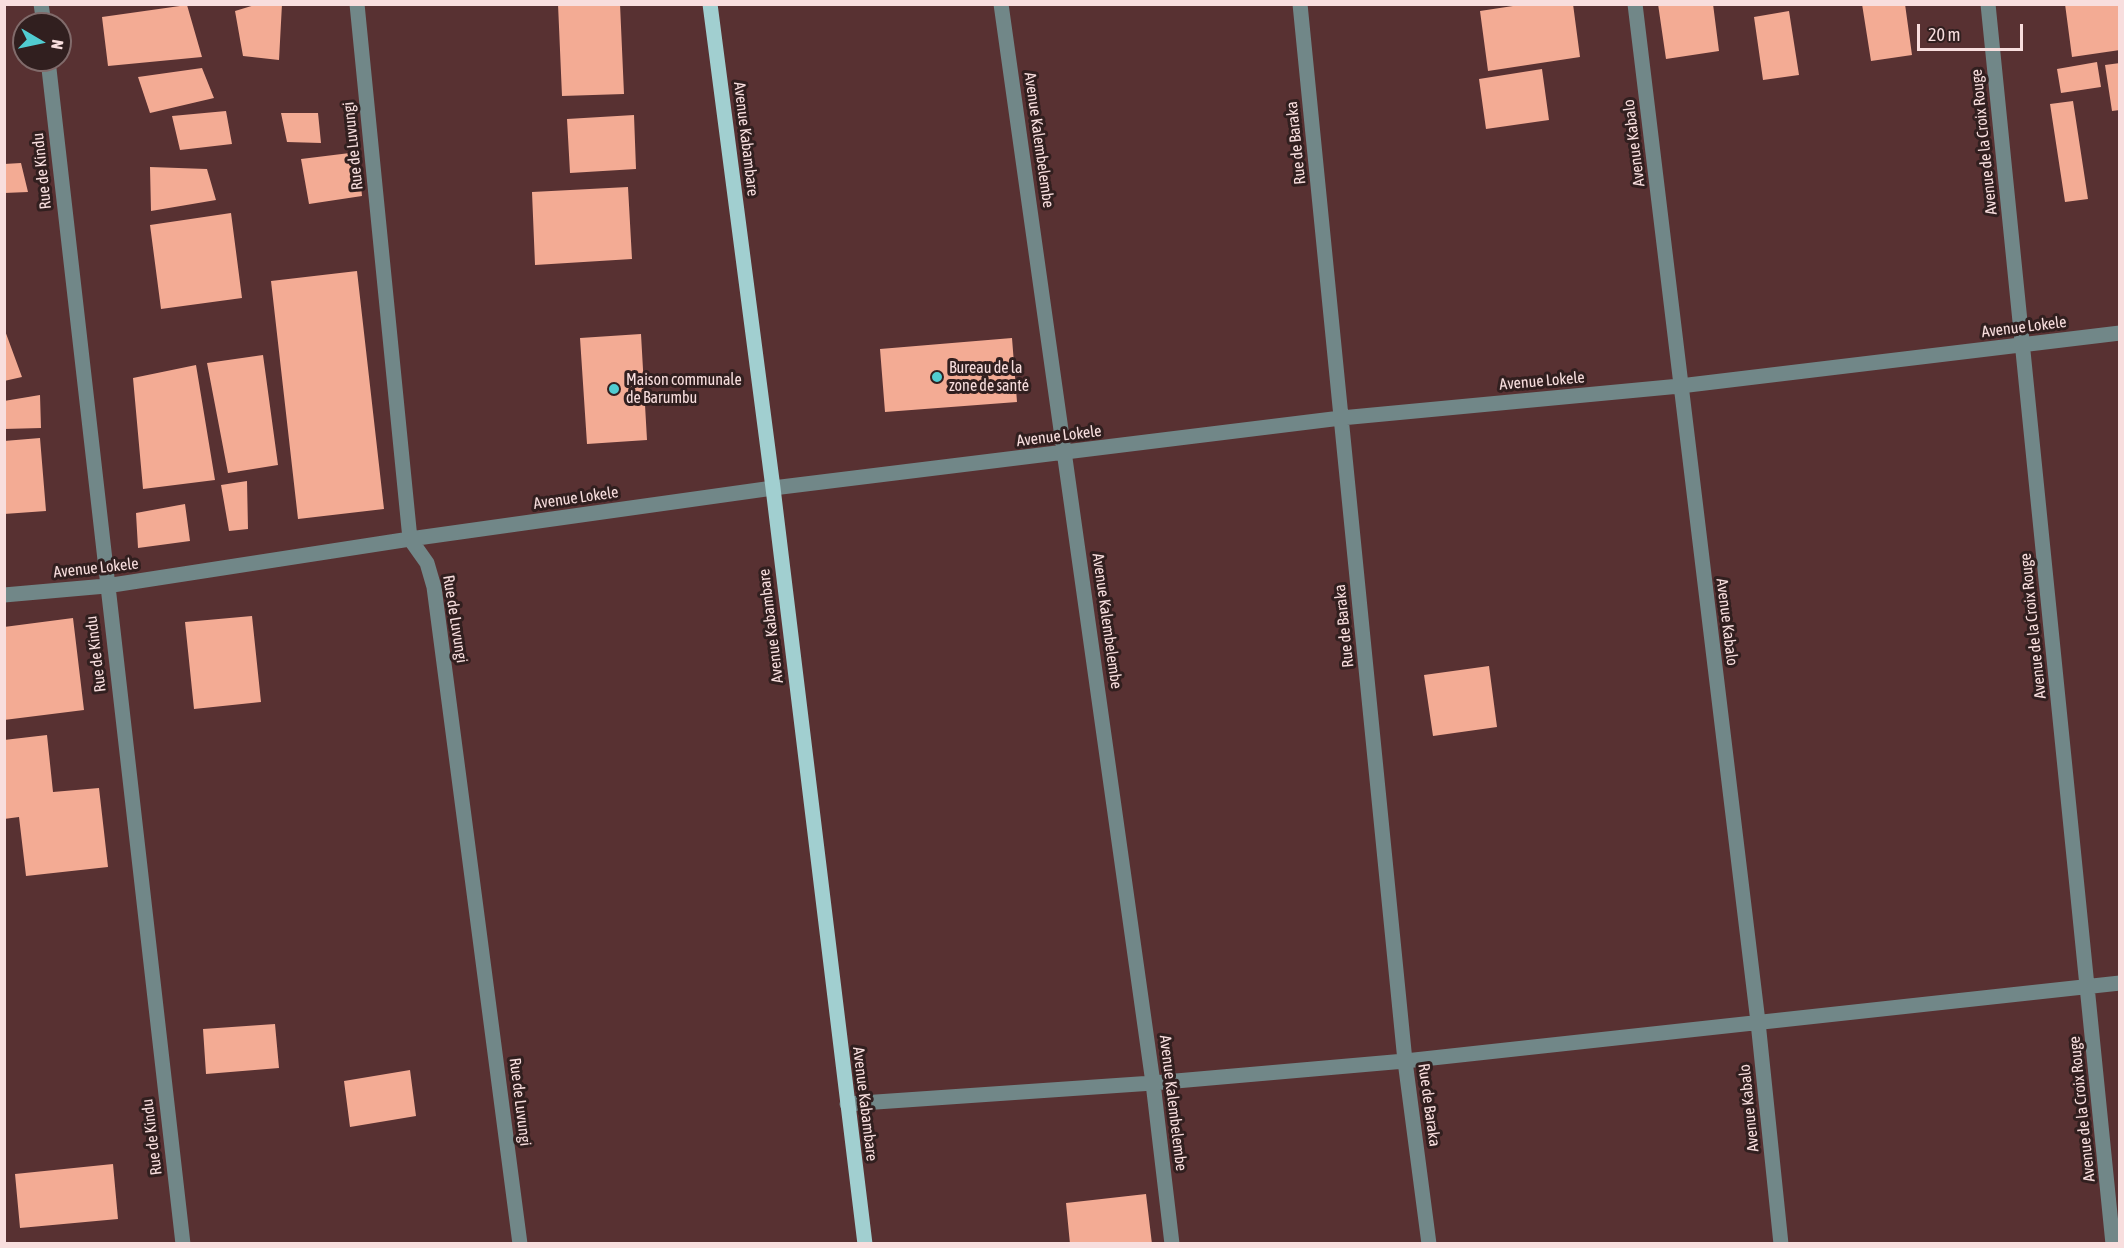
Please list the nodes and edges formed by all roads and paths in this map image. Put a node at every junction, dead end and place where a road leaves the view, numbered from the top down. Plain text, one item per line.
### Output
1 (357, 4) edge
2 (710, 4) edge
3 (1001, 4) edge
4 (1300, 4) edge
5 (1635, 4) edge
6 (1988, 4) edge
7 (49, 72) edge
8 (2120, 333) edge
9 (2023, 346) junction
10 (1680, 386) junction
11 (1341, 418) junction
12 (1066, 453) junction
13 (773, 488) junction
14 (410, 539) junction
15 (106, 586) junction
16 (4, 595) edge
17 (2120, 983) edge
18 (2088, 986) junction
19 (1758, 1022) junction
20 (1405, 1061) junction
21 (1153, 1083) junction
22 (847, 1104) junction
23 (183, 1244) edge
24 (520, 1244) edge
25 (866, 1244) edge
26 (1172, 1244) edge
27 (1429, 1244) edge
28 (1781, 1244) edge
29 (2113, 1244) edge

1 - 14 street, Rue de Luvungi
2 - 13 main road, Avenue Kabambare
3 - 12 street, Avenue Kalembelembe
4 - 11 street, Rue de Baraka
5 - 10 street, Avenue Kabalo
6 - 9 street, Avenue de la Croix Rouge
7 - 15 street, Rue de Kindu
8 - 9 street, Avenue Lokele
9 - 10 street, Avenue Lokele
9 - 18 street, Avenue de la Croix Rouge
10 - 11 street, Avenue Lokele
10 - 19 street, Avenue Kabalo
11 - 12 street, Avenue Lokele
11 - 20 street, Rue de Baraka
12 - 13 street, Avenue Lokele
12 - 21 street, Avenue Kalembelembe
13 - 14 street, Avenue Lokele
13 - 22 main road, Avenue Kabambare
14 - 15 street, Avenue Lokele
14 - 24 street, Rue de Luvungi
15 - 16 street, Avenue Lokele
15 - 23 street, Rue de Kindu
17 - 18 street
18 - 19 street
18 - 29 street, Avenue de la Croix Rouge
19 - 20 street
19 - 28 street, Avenue Kabalo
20 - 21 street
20 - 27 street, Rue de Baraka
21 - 22 street
21 - 26 street, Avenue Kalembelembe
22 - 25 main road, Avenue Kabambare

